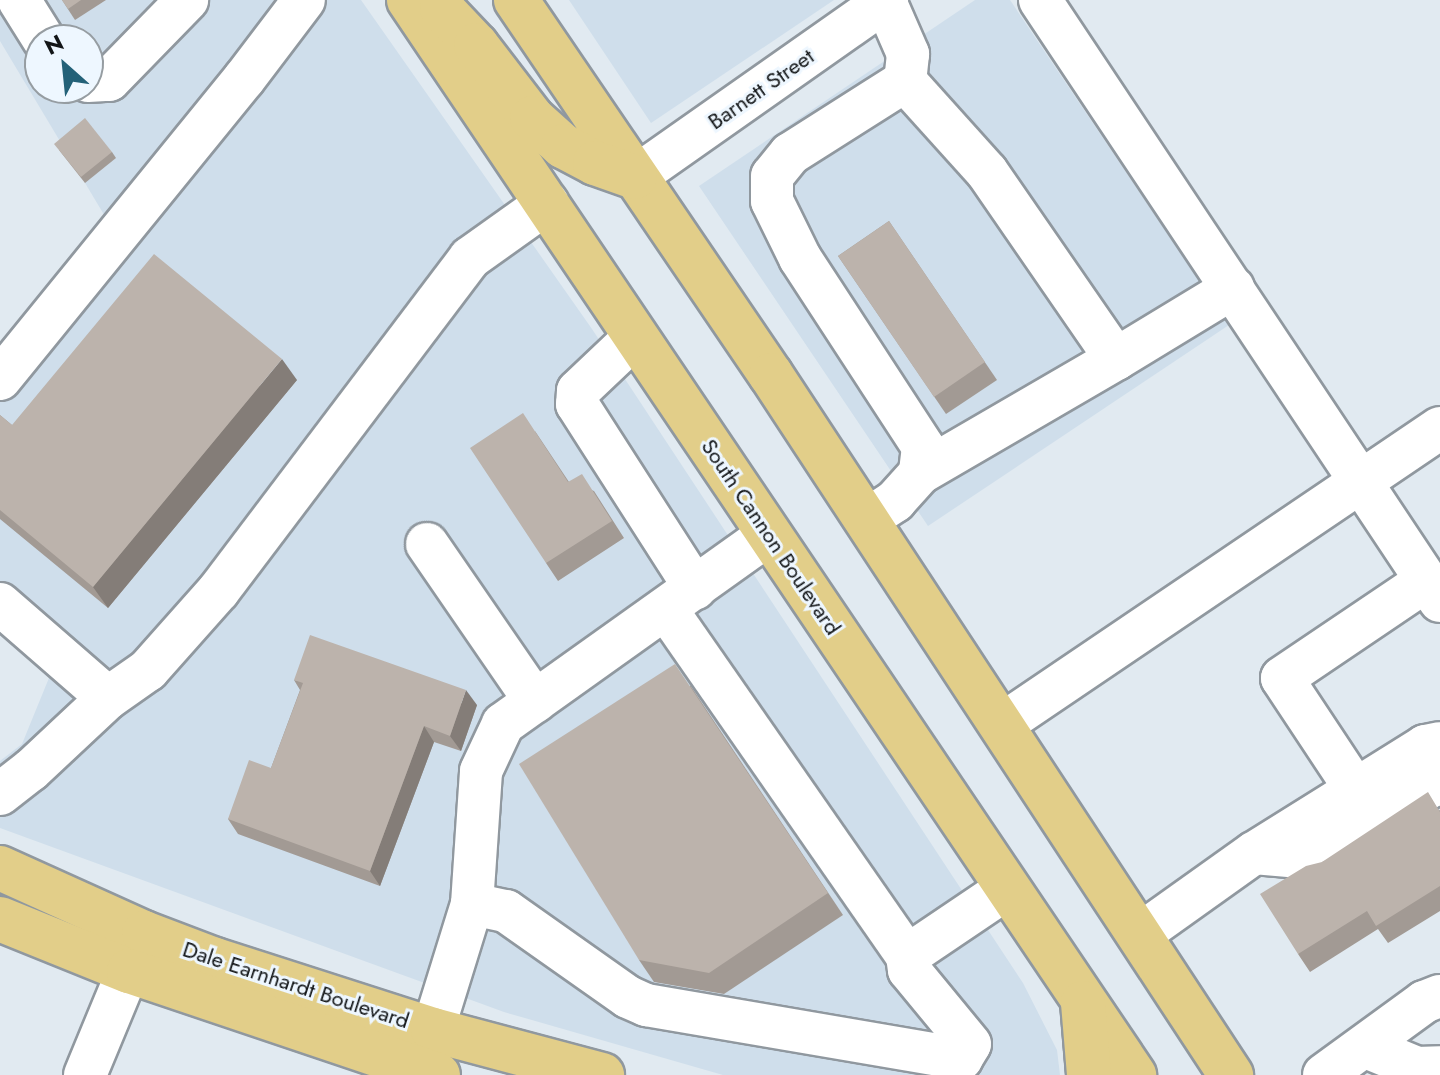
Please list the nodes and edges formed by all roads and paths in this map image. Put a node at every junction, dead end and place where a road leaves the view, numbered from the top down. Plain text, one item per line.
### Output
1 (19, 0) edge
2 (187, 0) edge
3 (304, 0) edge
4 (409, 0) edge
5 (431, 0) edge
6 (516, 0) edge
7 (1040, 0) edge
8 (886, 1) edge
9 (34, 24) edge
10 (104, 80) edge
11 (905, 81) junction
12 (635, 177) junction
13 (547, 203) junction
14 (1233, 288) junction
15 (636, 336) junction
16 (1116, 359) junction
17 (0, 379) edge
18 (1440, 428) edge
19 (920, 473) junction
20 (1361, 481) junction
21 (866, 520) junction
22 (769, 534) junction
23 (427, 544) dead end
24 (1433, 591) edge
25 (680, 599) junction
26 (0, 604) edge
27 (108, 698) junction
28 (535, 701) junction
29 (1001, 725) junction
30 (1440, 743) edge
31 (1440, 784) edge
32 (1356, 790) junction
33 (0, 794) edge
34 (1254, 853) junction
35 (0, 868) edge
36 (1008, 888) junction
37 (472, 904) junction
38 (0, 919) edge
39 (1139, 935) junction
40 (136, 952) junction
41 (907, 956) junction
42 (1083, 1000) junction
43 (1436, 1000) edge
44 (433, 1030) junction
45 (1366, 1047) junction
46 (1440, 1067) edge
47 (85, 1075) edge
48 (438, 1075) edge
49 (602, 1075) edge
50 (1089, 1075) edge
51 (1134, 1075) edge
52 (1231, 1075) edge
53 (1324, 1075) edge

1 - 9 street
2 - 10 street
3 - 17 street
4 - 13 main road, South Cannon Boulevard
5 - 12 main road
6 - 12 main road
7 - 14 street
8 - 11 street
8 - 12 street, Barnett Street
11 - 16 street
11 - 19 street
12 - 21 main road
13 - 15 main road, South Cannon Boulevard
13 - 27 street
14 - 16 street
14 - 20 street
15 - 22 main road, South Cannon Boulevard
15 - 25 street
16 - 19 street
18 - 20 street
19 - 21 street
20 - 24 street
20 - 29 street
21 - 29 main road
22 - 25 street
22 - 36 main road, South Cannon Boulevard
23 - 28 street
24 - 32 street
25 - 28 street
25 - 41 street
26 - 27 street
27 - 33 street
28 - 37 street
29 - 39 main road
30 - 32 street
31 - 34 street
32 - 34 street
34 - 39 street
35 - 40 main road, Dale Earnhardt Boulevard
36 - 41 street
36 - 42 main road, South Cannon Boulevard
37 - 41 street
37 - 44 street
38 - 40 main road, Dale Earnhardt Boulevard
39 - 52 main road
40 - 44 main road, Dale Earnhardt Boulevard
40 - 47 street
40 - 48 main road, Dale Earnhardt Boulevard
42 - 50 main road
42 - 51 main road, South Cannon Boulevard
43 - 45 street
44 - 49 main road, Dale Earnhardt Boulevard
45 - 46 street
45 - 53 street

